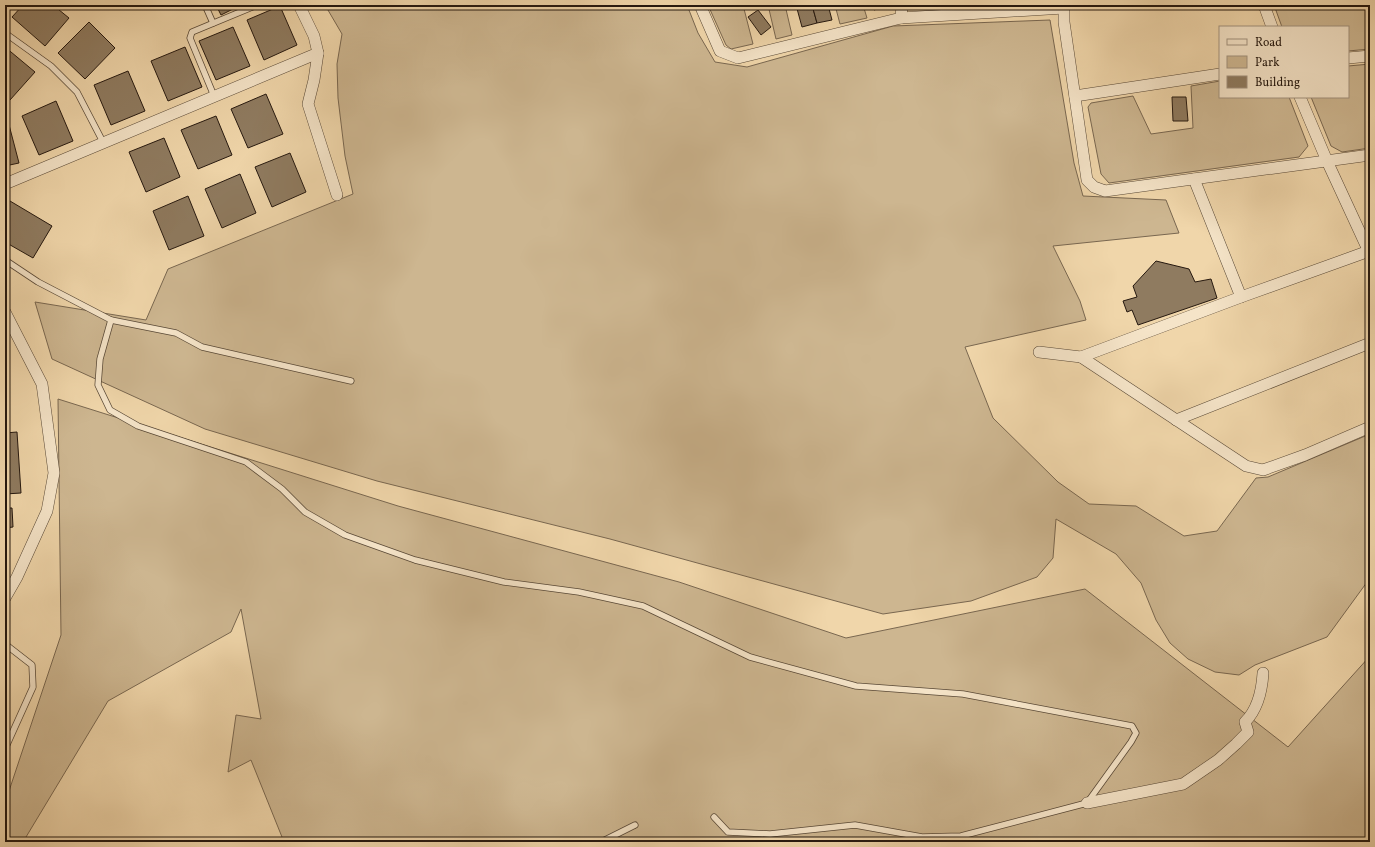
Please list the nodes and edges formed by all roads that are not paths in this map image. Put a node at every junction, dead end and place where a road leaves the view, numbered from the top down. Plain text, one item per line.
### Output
1 (205, 5) edge
2 (257, 5) edge
3 (299, 5) edge
4 (700, 5) edge
5 (902, 5) edge
6 (1264, 5) edge
7 (1064, 6) edge
8 (901, 18) junction
9 (213, 23) junction
10 (1272, 26) edge
11 (5, 33) edge
12 (318, 53) junction
13 (1370, 56) edge
14 (1349, 58) edge
15 (1219, 74) edge
16 (214, 96) junction
17 (1075, 96) junction
18 (1300, 98) edge
19 (103, 142) junction
20 (1370, 155) edge
21 (1327, 160) junction
22 (1194, 179) junction
23 (5, 184) edge
24 (337, 194) dead end
25 (1369, 252) edge
26 (5, 260) edge
27 (1241, 297) junction
28 (5, 312) edge
29 (111, 320) junction
30 (1370, 343) edge
31 (1039, 352) dead end
32 (1081, 357) junction
33 (351, 381) dead end
34 (1176, 420) junction
35 (1370, 427) edge
36 (5, 598) edge
37 (5, 644) edge
38 (1263, 673) dead end
39 (5, 749) edge
40 (1087, 803) junction
41 (714, 817) dead end
42 (635, 825) dead end
43 (601, 842) edge

1 - 9 lane
2 - 9 lane
3 - 12 street
4 - 8 street
5 - 8 street
6 - 10 street
7 - 8 street
7 - 17 street
9 - 16 lane
11 - 19 lane
12 - 16 street
12 - 24 street
13 - 14 street
15 - 17 street
16 - 19 street
17 - 22 street
18 - 21 street
19 - 23 street
20 - 21 street
21 - 22 street
21 - 25 street
22 - 27 street
25 - 27 street
26 - 29 lane
27 - 32 street
28 - 36 street
29 - 33 lane
29 - 40 lane
30 - 34 street
31 - 32 street
32 - 34 street
34 - 35 street
37 - 39 lane
38 - 40 street
40 - 41 lane
42 - 43 lane

